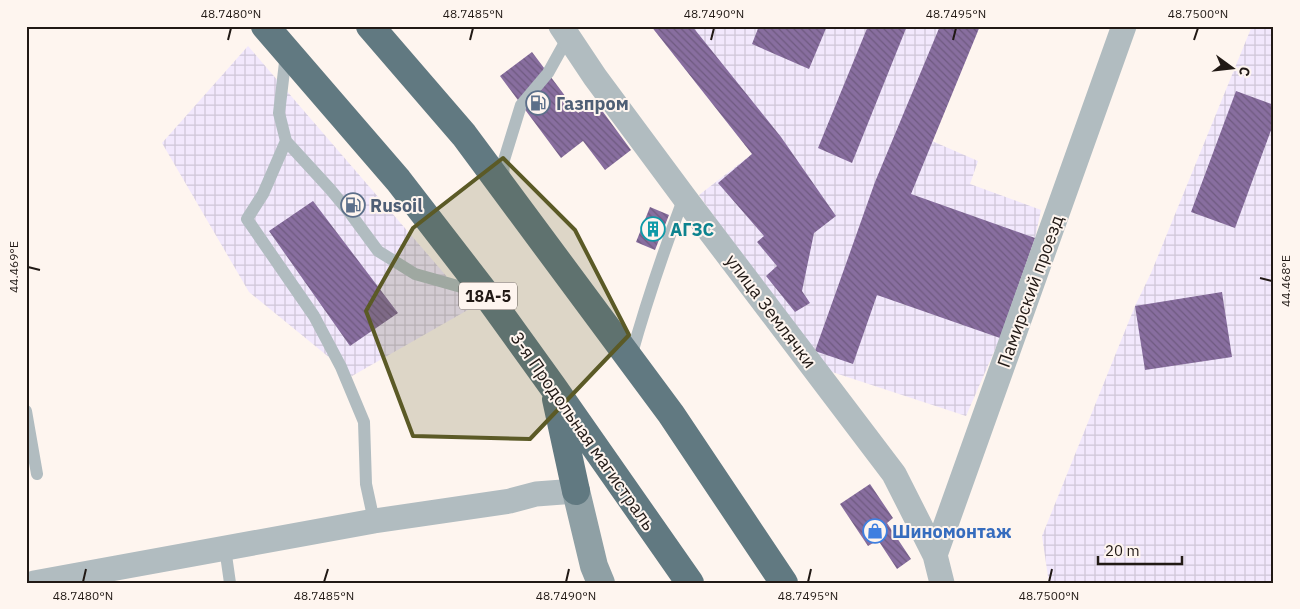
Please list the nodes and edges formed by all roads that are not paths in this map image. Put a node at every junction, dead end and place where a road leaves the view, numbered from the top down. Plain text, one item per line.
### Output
1 (264, 26) edge
2 (370, 26) edge
3 (1124, 26) edge
4 (564, 31) edge
5 (286, 51) junction
6 (286, 141) junction
7 (502, 186) junction
8 (684, 198) junction
9 (486, 294) junction
10 (630, 360) junction
11 (553, 387) junction
12 (26, 410) edge
13 (37, 474) dead end
14 (576, 491) junction
15 (374, 521) junction
16 (225, 548) junction
17 (935, 555) junction
18 (34, 583) edge
19 (230, 583) edge
20 (601, 583) edge
21 (690, 583) edge
22 (784, 583) edge
23 (942, 583) edge

1 - 5 highway, 3-я Продольная магистраль / 18А-5
2 - 7 highway
3 - 17 street, Памирский проезд
4 - 7 lane
4 - 8 street, улица Землячки
5 - 6 lane
5 - 9 highway, 3-я Продольная магистраль / 18А-5
6 - 9 lane
6 - 15 lane
7 - 10 highway
8 - 10 lane
8 - 17 street, улица Землячки
9 - 11 highway, 3-я Продольная магистраль / 18А-5
10 - 22 highway
11 - 14 highway
11 - 21 highway, 3-я Продольная магистраль / 18А-5
12 - 13 lane
14 - 15 street
14 - 20 street
15 - 16 street
16 - 18 street
16 - 19 lane
17 - 23 street, улица Землячки

